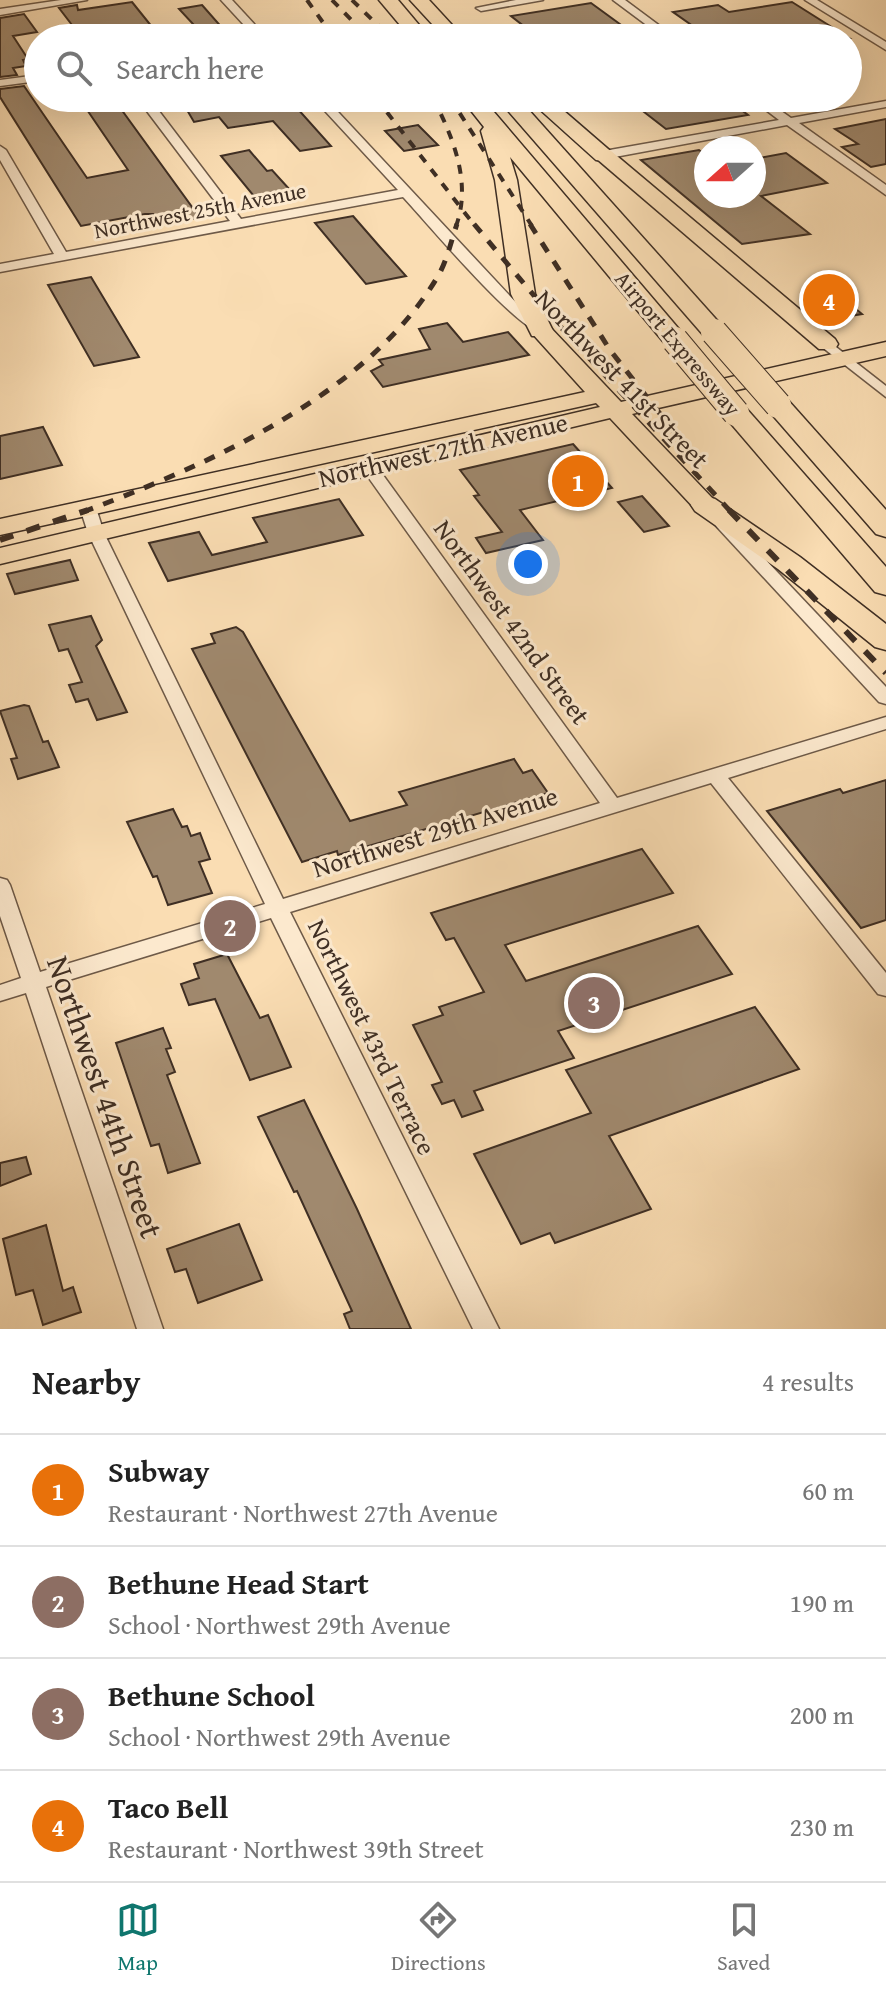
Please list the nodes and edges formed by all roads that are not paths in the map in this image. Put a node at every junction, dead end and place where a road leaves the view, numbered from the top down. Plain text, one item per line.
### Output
1 (82, 0) edge
2 (226, 0) edge
3 (388, 0) edge
4 (419, 0) edge
5 (538, 0) edge
6 (618, 0) edge
7 (810, 0) edge
8 (481, 8) dead end
9 (0, 12) edge
10 (249, 24) edge
11 (409, 24) edge
12 (443, 24) edge
13 (651, 24) edge
14 (849, 24) edge
15 (862, 32) edge
16 (886, 47) edge
17 (24, 80) edge
18 (0, 83) edge
19 (886, 104) edge
20 (862, 108) edge
21 (154, 112) edge
22 (332, 112) edge
23 (483, 112) edge
24 (519, 112) edge
25 (553, 112) edge
26 (776, 112) edge
27 (843, 112) edge
28 (487, 116) junction
29 (790, 122) junction
30 (0, 150) edge
31 (604, 155) junction
32 (886, 191) edge
33 (408, 192) junction
34 (238, 224) junction
35 (62, 257) junction
36 (0, 268) edge
37 (541, 331) junction
38 (886, 331) edge
39 (886, 349) edge
40 (836, 351) junction
41 (886, 393) edge
42 (609, 403) junction
43 (778, 405) junction
44 (421, 434) junction
45 (312, 457) junction
46 (369, 467) junction
47 (886, 498) edge
48 (705, 505) junction
49 (92, 521) junction
50 (0, 527) edge
51 (886, 528) edge
52 (0, 556) edge
53 (886, 586) edge
54 (886, 640) edge
55 (886, 698) edge
56 (886, 723) edge
57 (716, 776) junction
58 (613, 807) junction
59 (0, 885) edge
60 (277, 909) junction
61 (34, 983) junction
62 (886, 988) edge
63 (0, 993) edge
64 (150, 1329) edge
65 (486, 1329) edge

1 - 9 street
2 - 10 street
3 - 11 highway
4 - 12 highway
5 - 8 street
6 - 13 street
7 - 14 street
15 - 16 street
17 - 18 street
19 - 20 street
21 - 34 street
22 - 33 street, Northwest 41st Street
23 - 28 highway, Airport Expressway
24 - 43 highway, Airport Expressway, bridge
25 - 31 highway
26 - 29 street
27 - 29 street
28 - 37 highway
28 - 53 highway, Airport Expressway, bridge
29 - 31 street
29 - 32 street
30 - 35 street
31 - 40 main road
33 - 34 street, Northwest 25th Avenue
33 - 37 street, Northwest 41st Street
34 - 35 street, Northwest 25th Avenue
35 - 36 street, Northwest 25th Avenue
37 - 42 main road, Northwest 41st Street
38 - 40 main road, Northwest 27th Avenue
39 - 40 main road, Northwest 27th Avenue
40 - 41 street
40 - 42 main road, Northwest 27th Avenue
42 - 44 main road, Northwest 27th Avenue
42 - 46 main road, Northwest 27th Avenue
42 - 48 main road, Northwest 41st Street
43 - 47 highway
43 - 51 highway, Airport Expressway
44 - 45 main road, Northwest 27th Avenue
44 - 46 main road
45 - 46 main road
45 - 49 main road, Northwest 27th Avenue
46 - 49 main road, Northwest 27th Avenue
46 - 58 street, Northwest 42nd Street
48 - 54 highway
48 - 55 street, Northwest 41st Street
49 - 50 main road, Northwest 27th Avenue
49 - 52 main road, Northwest 27th Avenue
49 - 60 street, Northwest 43rd Terrace
56 - 57 street, Northwest 29th Avenue
57 - 58 street, Northwest 29th Avenue
57 - 62 street
58 - 60 street, Northwest 29th Avenue
59 - 61 street, Northwest 44th Street
60 - 61 street, Northwest 29th Avenue
60 - 65 street, Northwest 43rd Terrace
61 - 63 street, Northwest 29th Avenue
61 - 64 street, Northwest 44th Street

